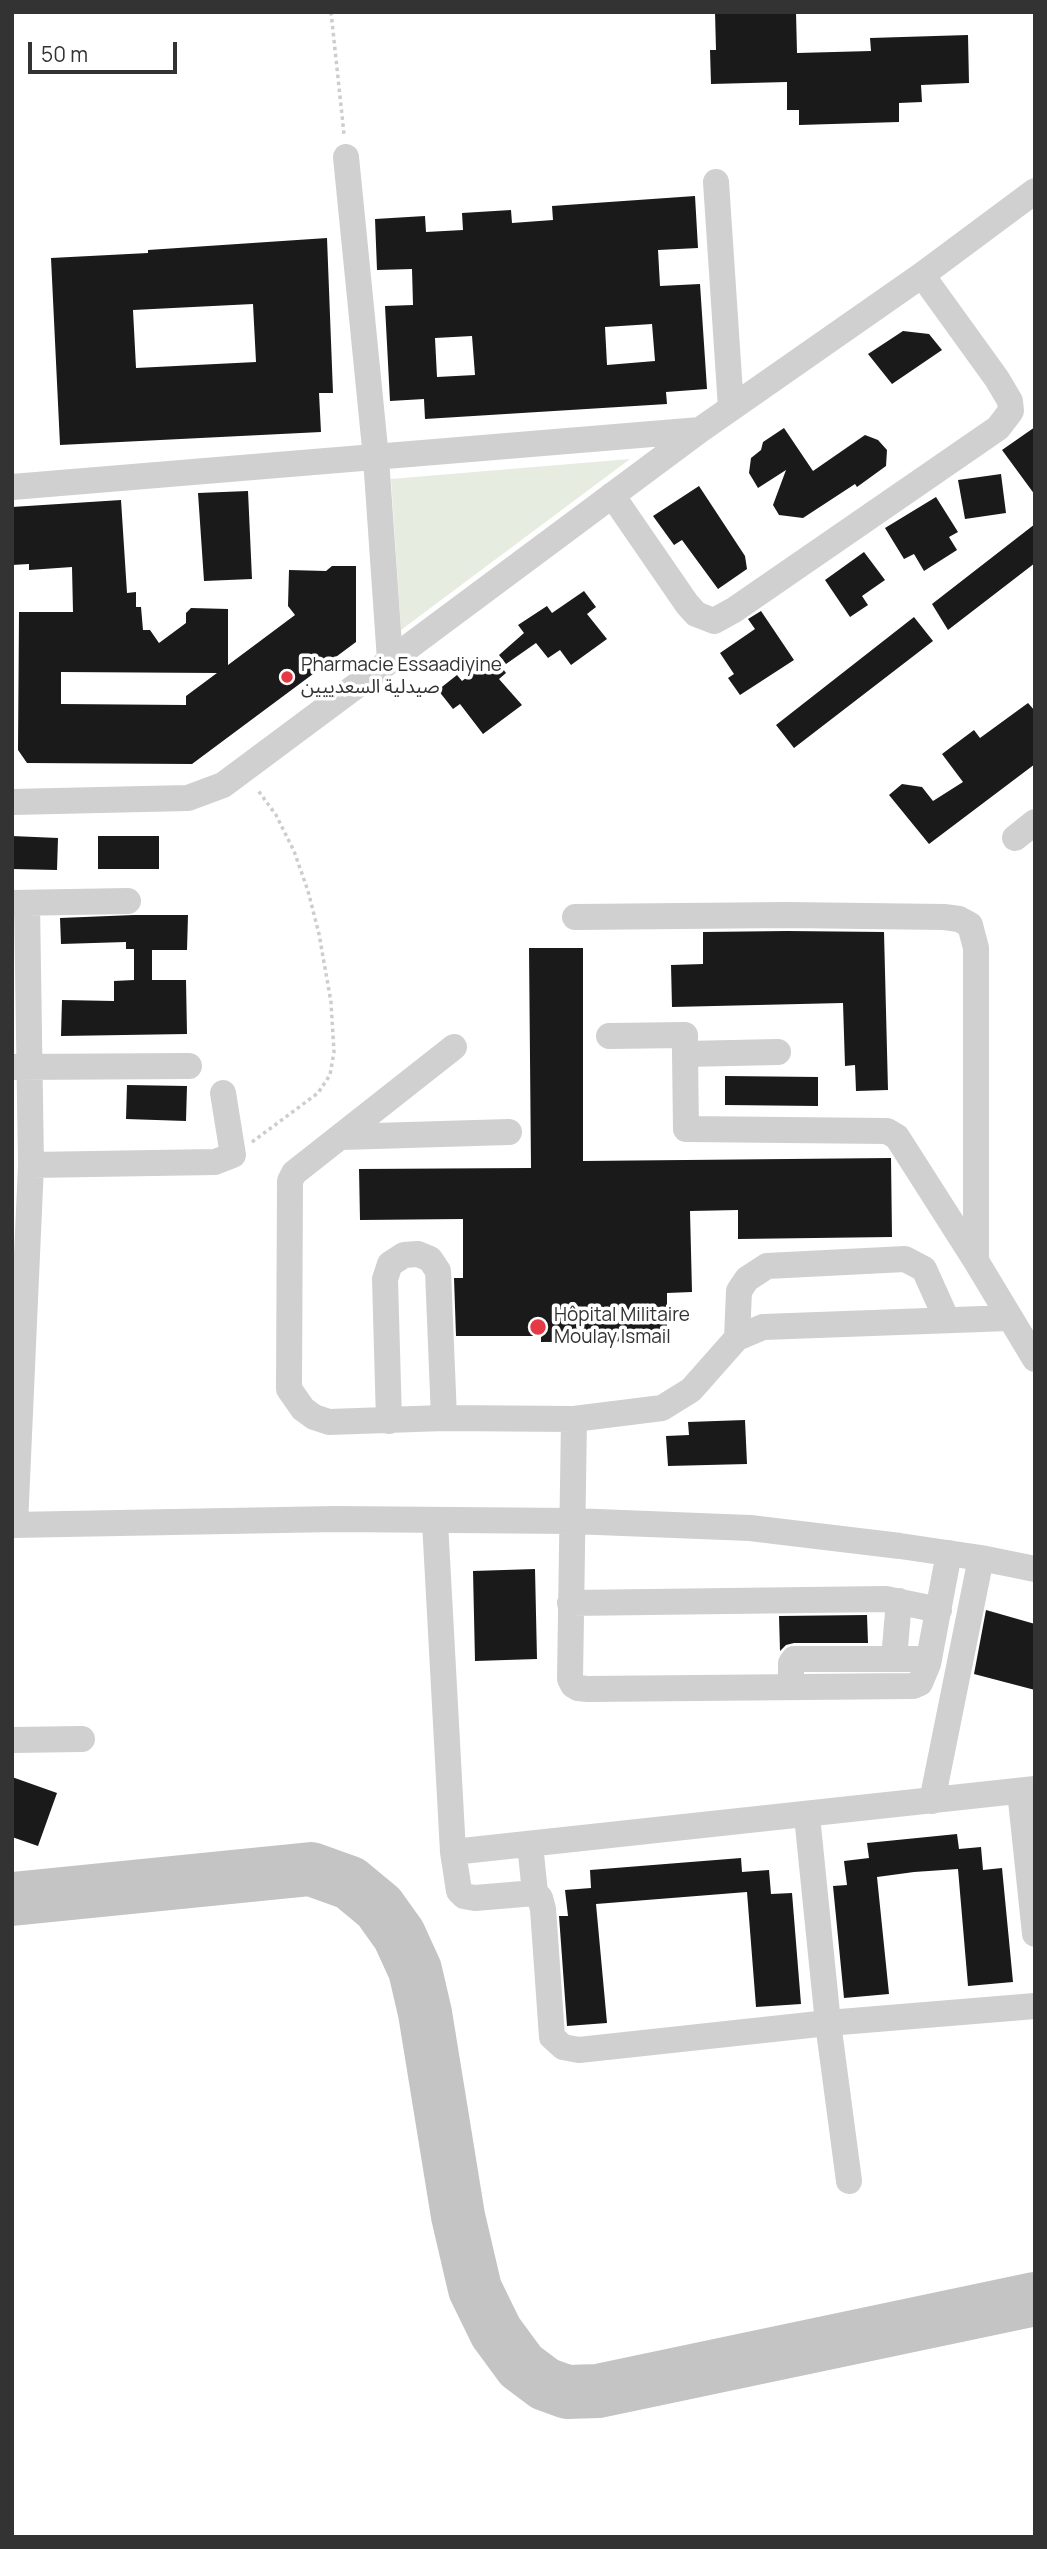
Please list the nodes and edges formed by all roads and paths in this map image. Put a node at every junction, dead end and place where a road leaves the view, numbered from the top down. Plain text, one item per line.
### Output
1 (331, 12) edge
2 (346, 157) joint
3 (716, 183) dead end
4 (1035, 191) edge
5 (922, 275) junction
6 (731, 408) junction
7 (700, 430) junction
8 (376, 458) junction
9 (12, 487) edge
10 (612, 495) junction
11 (390, 660) junction
12 (244, 771) junction
13 (12, 803) edge
14 (128, 901) dead end
15 (20, 903) edge
16 (575, 917) dead end
17 (20, 982) edge
18 (609, 1036) dead end
19 (454, 1047) dead end
20 (778, 1052) dead end
21 (685, 1054) junction
22 (189, 1066) dead end
23 (20, 1067) edge
24 (223, 1093) dead end
25 (509, 1132) dead end
26 (341, 1138) junction
27 (233, 1155) junction
28 (31, 1165) junction
29 (976, 1261) junction
30 (1009, 1318) junction
31 (947, 1320) junction
32 (737, 1338) junction
33 (1035, 1359) edge
34 (444, 1418) junction
35 (574, 1419) junction
36 (389, 1420) junction
37 (572, 1521) junction
38 (435, 1522) junction
39 (14, 1525) edge
40 (949, 1553) junction
41 (981, 1558) junction
42 (1035, 1569) edge
43 (899, 1601) junction
44 (570, 1603) junction
45 (939, 1610) junction
46 (894, 1659) junction
47 (929, 1659) junction
48 (792, 1688) junction
49 (82, 1739) dead end
50 (12, 1740) edge
51 (1028, 1790) edge
52 (932, 1801) junction
53 (807, 1816) junction
54 (530, 1844) junction
55 (453, 1852) junction
56 (535, 1893) junction
57 (1035, 1934) edge
58 (1035, 2006) edge
59 (828, 2023) junction
60 (849, 2181) dead end

1 - 2 path
2 - 8 street
3 - 6 street
4 - 5 street
5 - 6 street
5 - 10 street
6 - 7 street
7 - 8 street
7 - 10 street
8 - 9 street
8 - 11 street
10 - 11 street
11 - 12 street
12 - 13 street
12 - 27 path
14 - 15 street
15 - 17 street
16 - 29 street
17 - 23 street
18 - 21 street
19 - 26 street
20 - 21 street
21 - 29 street
22 - 23 street
23 - 28 street
24 - 27 street
25 - 26 street
26 - 36 street
27 - 28 street
28 - 39 street
29 - 30 street
30 - 31 street
30 - 33 street
31 - 32 street
31 - 32 street
32 - 35 street
34 - 35 street
34 - 36 street
34 - 36 street
35 - 37 street
37 - 38 street
37 - 40 street
37 - 44 street
38 - 39 street
38 - 55 street
40 - 41 street
40 - 45 street
41 - 42 street
41 - 52 street
43 - 44 street
43 - 45 street
43 - 46 street
44 - 48 street
45 - 47 street
46 - 47 street
46 - 48 street
47 - 48 street
49 - 50 street
51 - 52 street
51 - 57 street
52 - 53 street
53 - 54 street
53 - 59 street
54 - 55 street
54 - 56 street
55 - 56 street
56 - 59 street
58 - 59 street
59 - 60 street

